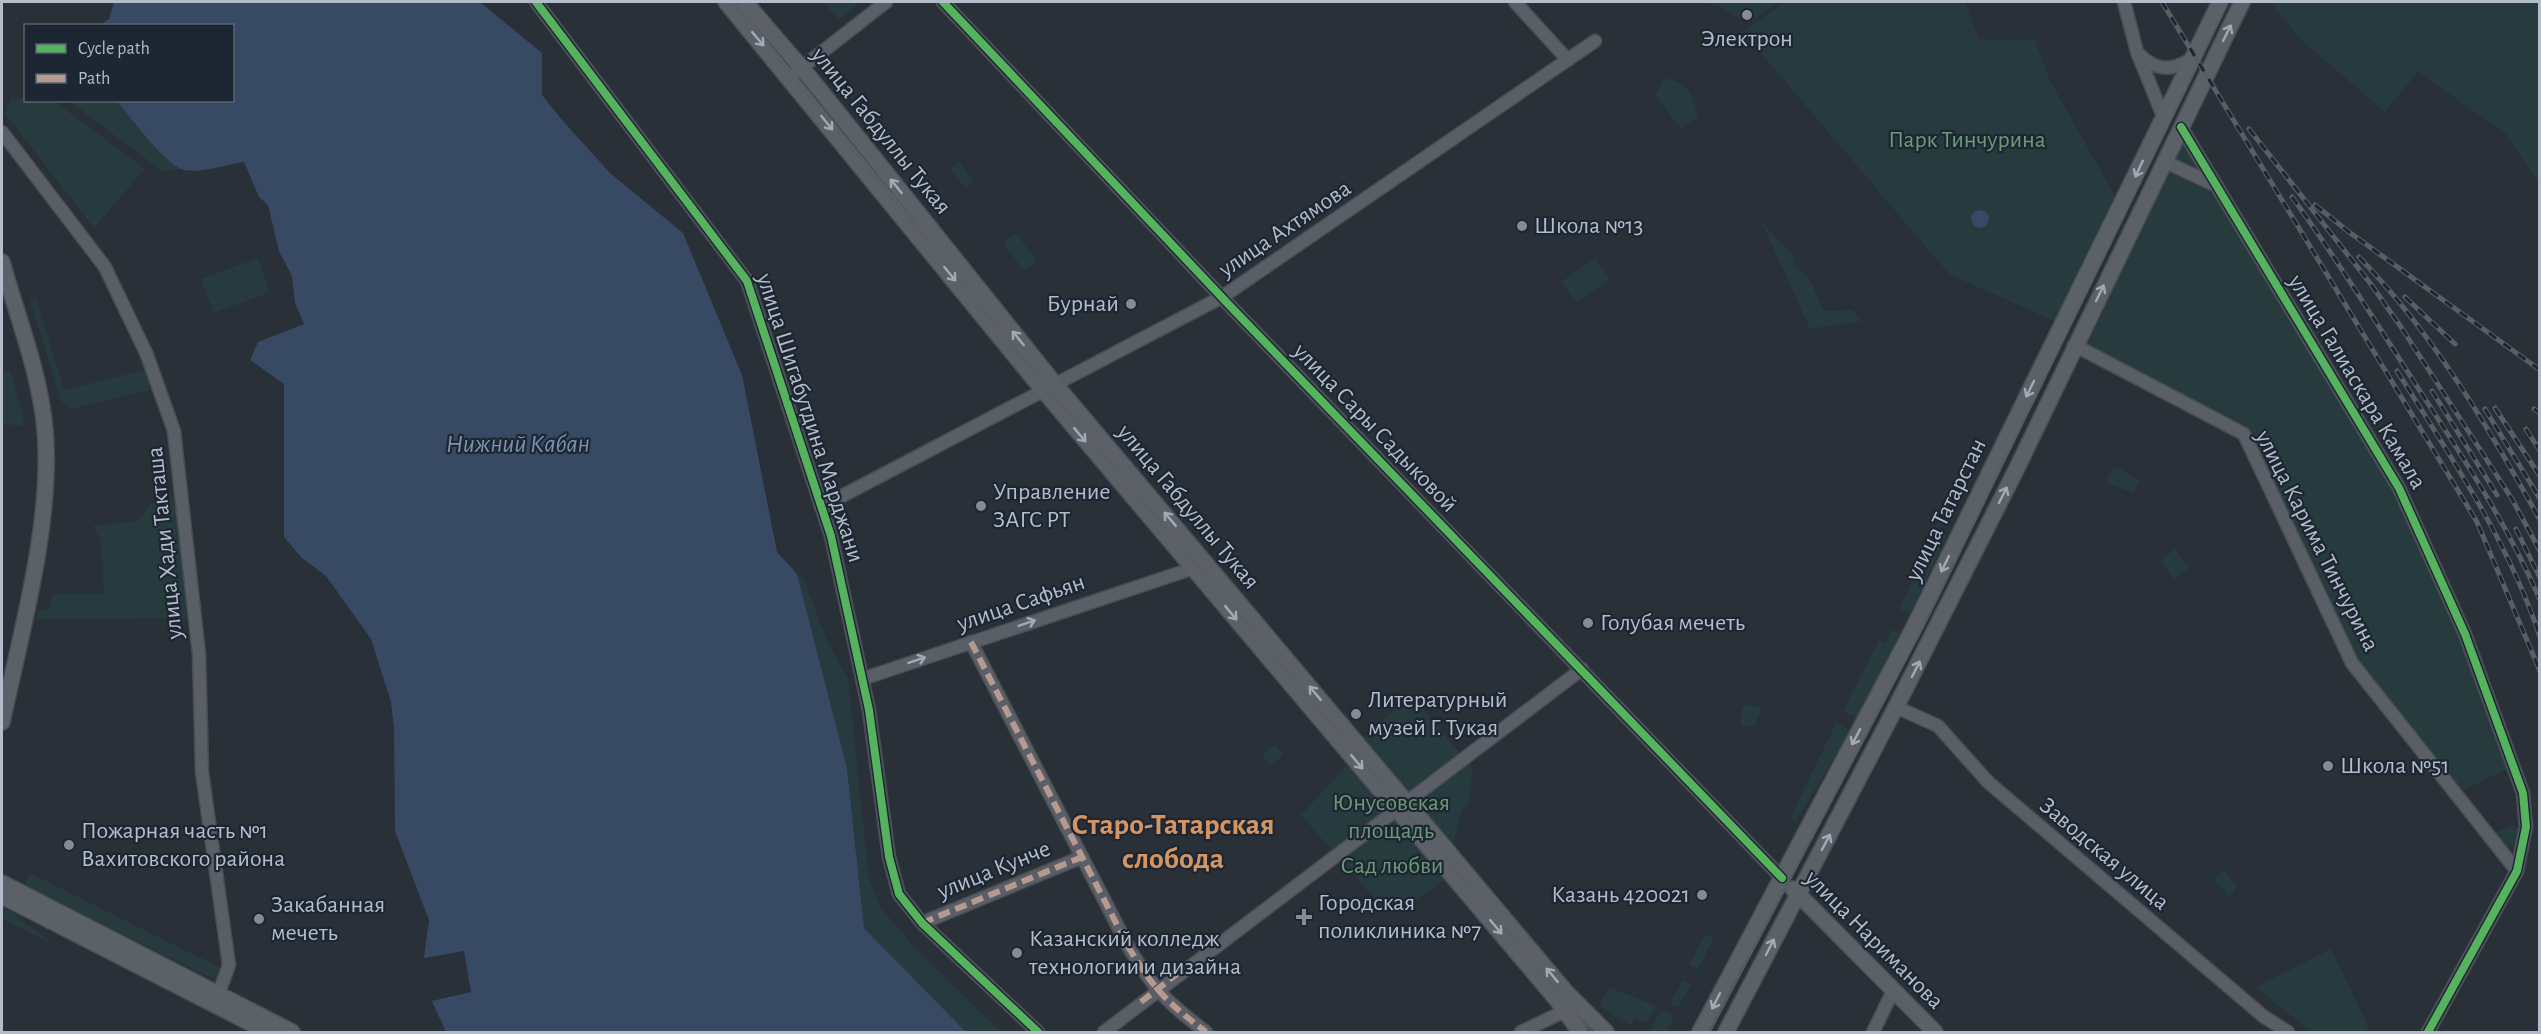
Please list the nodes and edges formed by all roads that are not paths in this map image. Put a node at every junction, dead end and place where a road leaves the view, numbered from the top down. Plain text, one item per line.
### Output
1 (536, 2) edge
2 (726, 2) edge
3 (746, 2) edge
4 (886, 2) edge
5 (943, 2) edge
6 (1515, 2) edge
7 (2124, 2) edge
8 (2220, 2) edge
9 (2242, 2) edge
10 (1595, 41) dead end
11 (2137, 52) junction
12 (1568, 60) junction
13 (2190, 60) junction
14 (796, 73) junction
15 (2163, 116) junction
16 (2181, 127) junction
17 (2, 132) edge
18 (2167, 156) junction
19 (2217, 186) junction
20 (2, 262) edge
21 (1222, 297) junction
22 (2055, 336) junction
23 (2074, 345) junction
24 (1048, 387) junction
25 (822, 507) junction
26 (1200, 566) junction
27 (972, 642) junction
28 (1582, 669) junction
29 (862, 679) junction
30 (1896, 707) junction
31 (2, 722) edge
32 (1401, 806) junction
33 (1082, 857) junction
34 (2517, 871) junction
35 (1782, 878) junction
36 (2, 883) edge
37 (1798, 893) junction
38 (2, 896) edge
39 (922, 923) junction
40 (1156, 991) junction
41 (1893, 991) junction
42 (218, 995) junction
43 (1571, 1008) junction
44 (260, 1031) edge
45 (292, 1032) edge
46 (1038, 1032) edge
47 (1104, 1032) edge
48 (1206, 1032) edge
49 (1521, 1032) edge
50 (1580, 1032) edge
51 (1606, 1032) edge
52 (1700, 1032) edge
53 (1726, 1032) edge
54 (1873, 1032) edge
55 (1935, 1032) edge
56 (2288, 1032) edge
57 (2428, 1032) edge

1 - 25 street, улица Шигабутдина Марджани
2 -> 14 main road, улица Габдуллы Тукая
3 - 14 main road, улица Габдуллы Тукая
4 - 14 street
5 - 21 street, улица Сары Садыковой
6 - 12 street
7 - 11 street
8 - 13 main road, улица Татарстан
16 -> 9 main road, улица Татарстан
10 - 12 street, улица Ахтямова
11 - 13 street
11 - 15 street
12 - 21 street, улица Ахтямова
13 - 15 main road, улица Татарстан
14 - 24 main road, улица Габдуллы Тукая
15 - 16 main road, улица Галиаскара Камала
15 - 18 main road
15 -> 22 main road, улица Татарстан
16 - 18 main road, улица Татарстан
16 - 19 street, улица Галиаскара Камала
17 - 42 street, улица Хади Такташа
18 - 19 street
23 -> 18 main road, улица Татарстан
19 - 34 street, улица Галиаскара Камала
20 - 31 main road
21 - 24 street, улица Ахтямова
21 - 28 street, улица Сары Садыковой
22 - 23 main road
22 -> 35 main road, улица Татарстан
30 -> 23 main road, улица Татарстан
23 - 34 street, улица Карима Тинчурина
24 - 25 street, улица Ахтямова
24 - 26 main road, улица Габдуллы Тукая
25 - 29 street, улица Шигабутдина Марджани
27 -> 26 street, улица Сафьян
26 - 32 main road, улица Габдуллы Тукая
29 -> 27 street, улица Сафьян
27 - 33 street
28 - 32 street
28 - 35 street, улица Сары Садыковой
29 - 39 street, улица Шигабутдина Марджани
37 -> 30 main road, улица Татарстан
30 - 56 street, Заводская улица
32 - 40 street
32 - 43 main road, улица Габдуллы Тукая
33 - 39 street, улица Кунче
33 - 40 street
34 - 57 street, улица Галиаскара Камала
35 - 37 main road, улица Нариманова
35 -> 52 main road, улица Татарстан
36 - 42 main road
37 - 41 main road, улица Нариманова
53 -> 37 main road, улица Татарстан
38 - 44 main road
39 - 46 street, улица Шигабутдина Марджани
40 - 47 street
40 - 48 street
41 - 54 street
41 - 55 main road, улица Нариманова
42 - 45 main road
43 - 49 street
43 - 50 main road, улица Габдуллы Тукая
43 - 51 main road, улица Габдуллы Тукая

